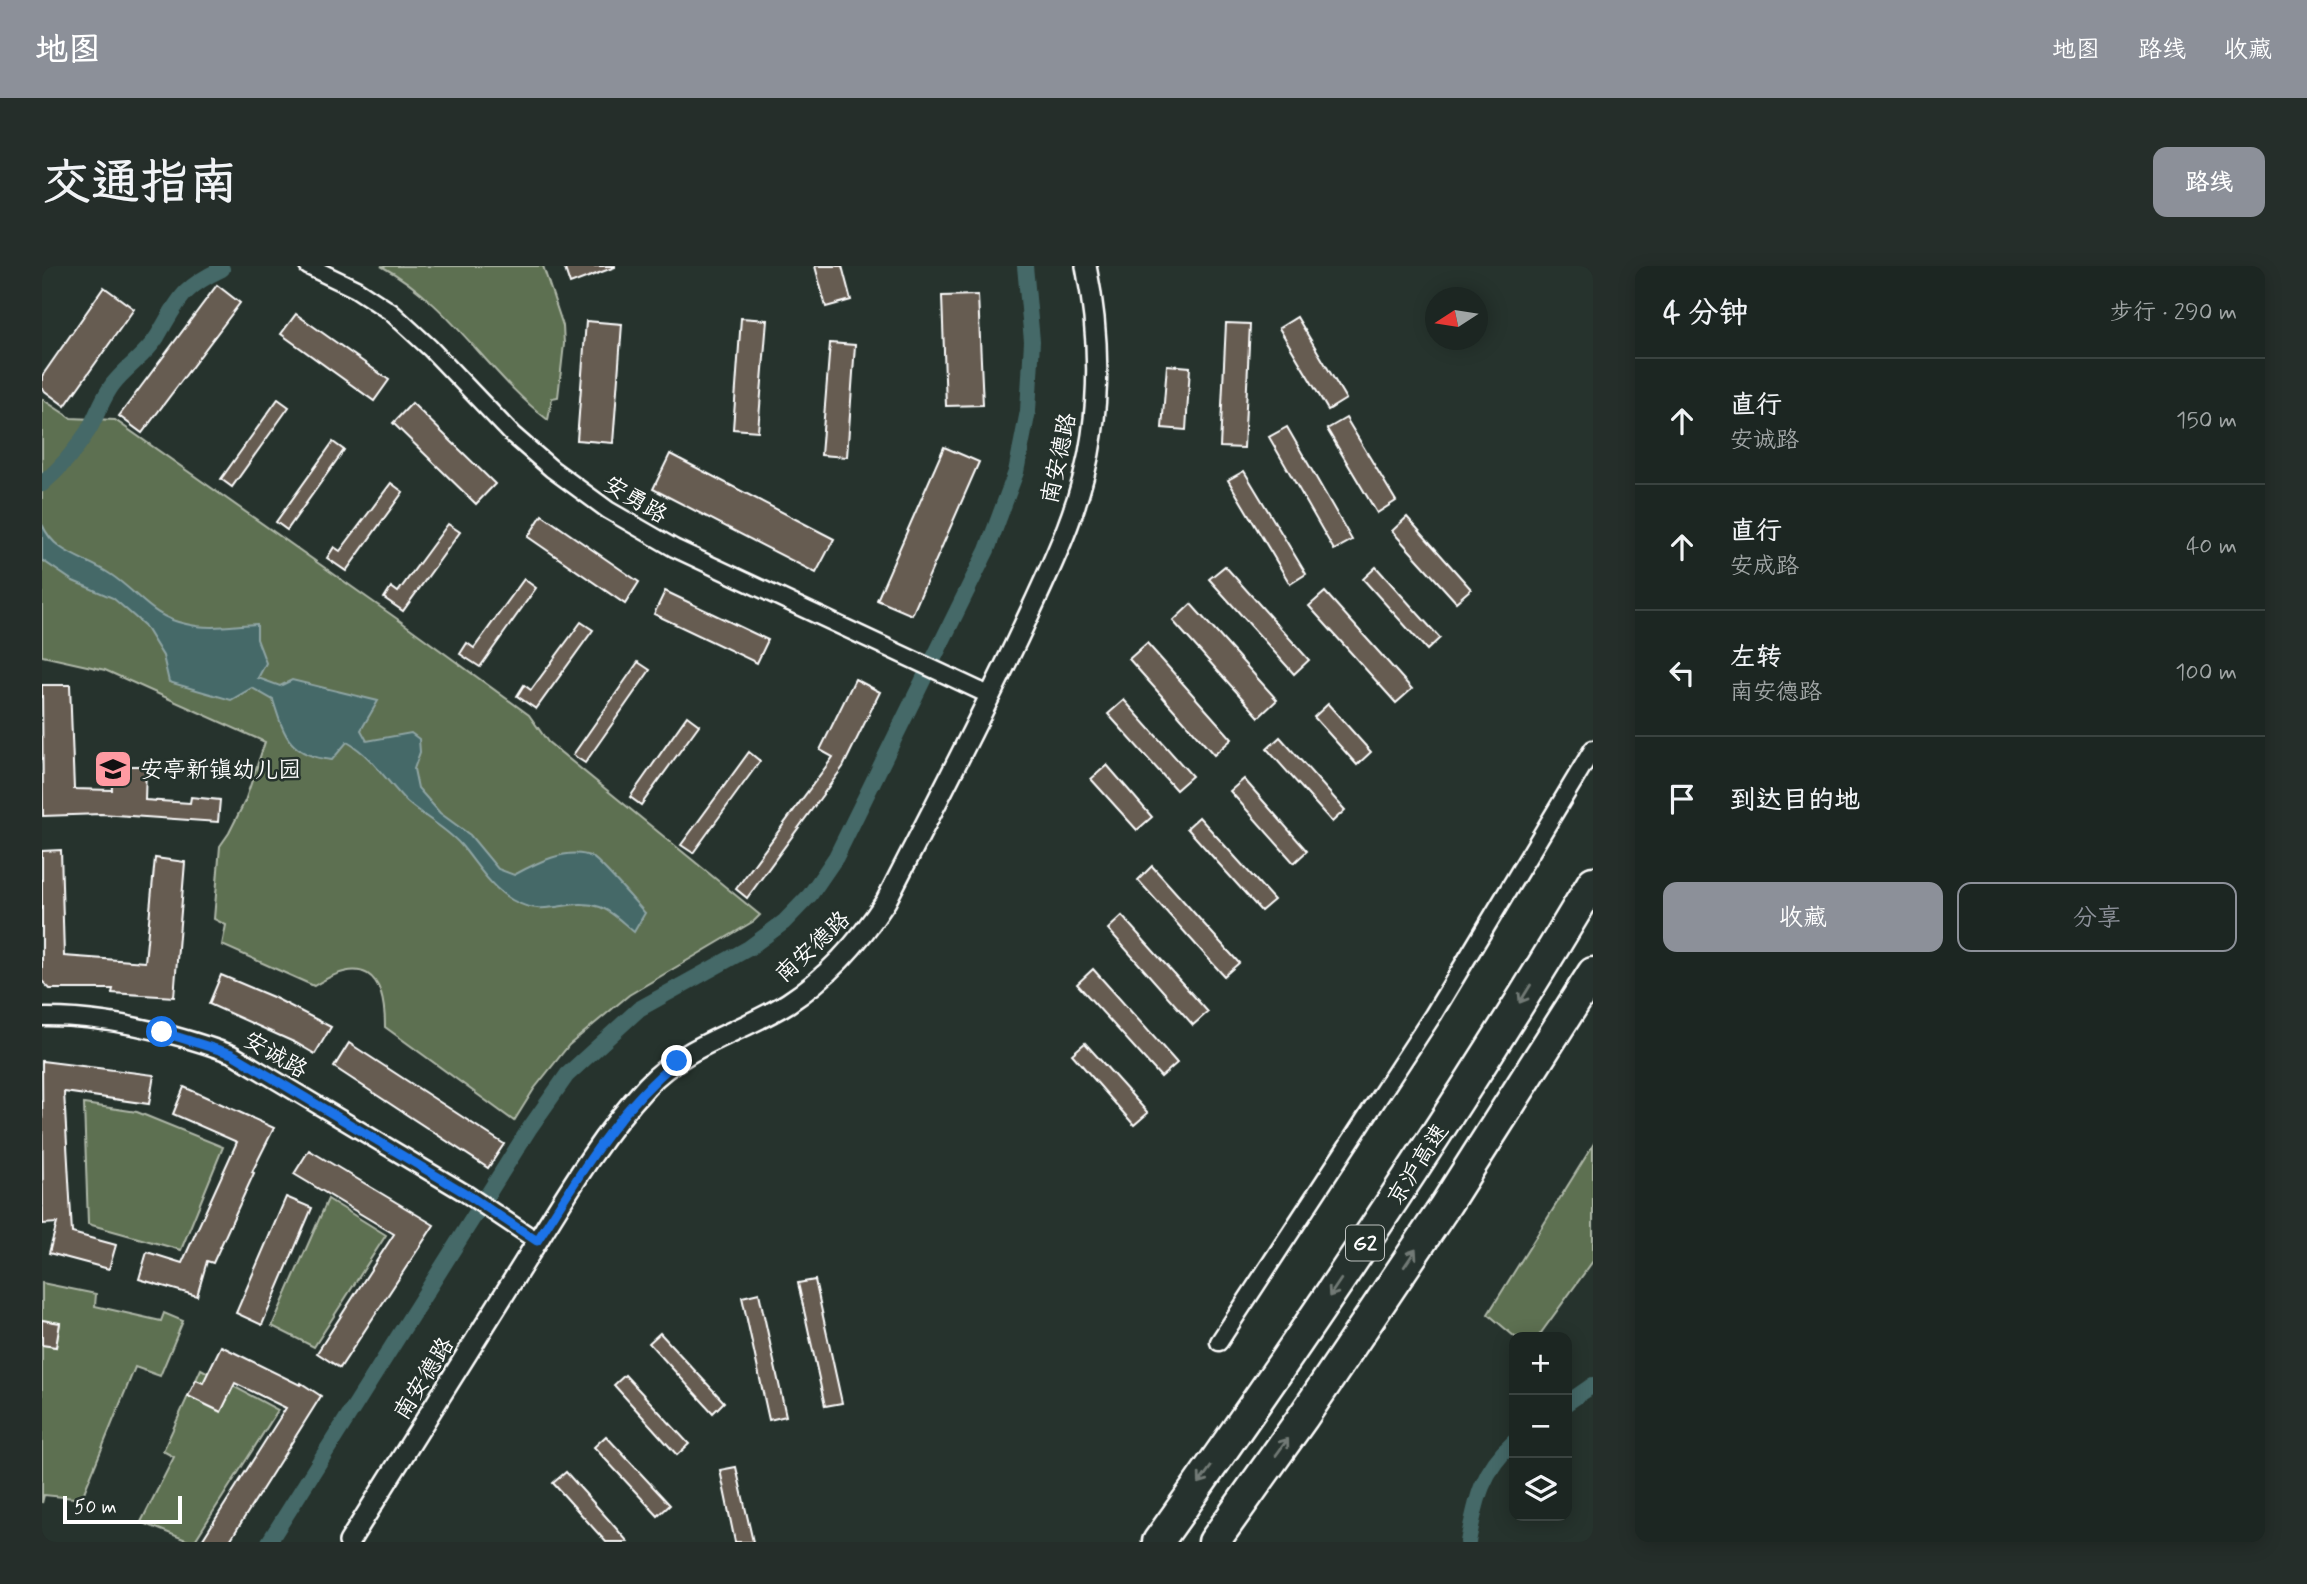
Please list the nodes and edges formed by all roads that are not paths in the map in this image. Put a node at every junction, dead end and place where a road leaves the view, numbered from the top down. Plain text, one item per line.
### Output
1 (307, 266) edge
2 (1086, 266) edge
3 (991, 696) junction
4 (1593, 750) edge
5 (1593, 882) edge
6 (1593, 973) edge
7 (42, 1017) edge
8 (537, 1241) junction
9 (1219, 1342) dead end
10 (349, 1542) edge
11 (1158, 1542) edge
12 (1214, 1542) edge

1 - 3 street, 安勇路
2 - 3 street, 南安德路
3 - 8 street, 南安德路
4 - 9 street
5 -> 11 highway, 京沪高速 / G2
12 -> 6 highway, 京沪高速 / G2
7 - 8 street, 安诚路
8 - 10 street, 南安德路

